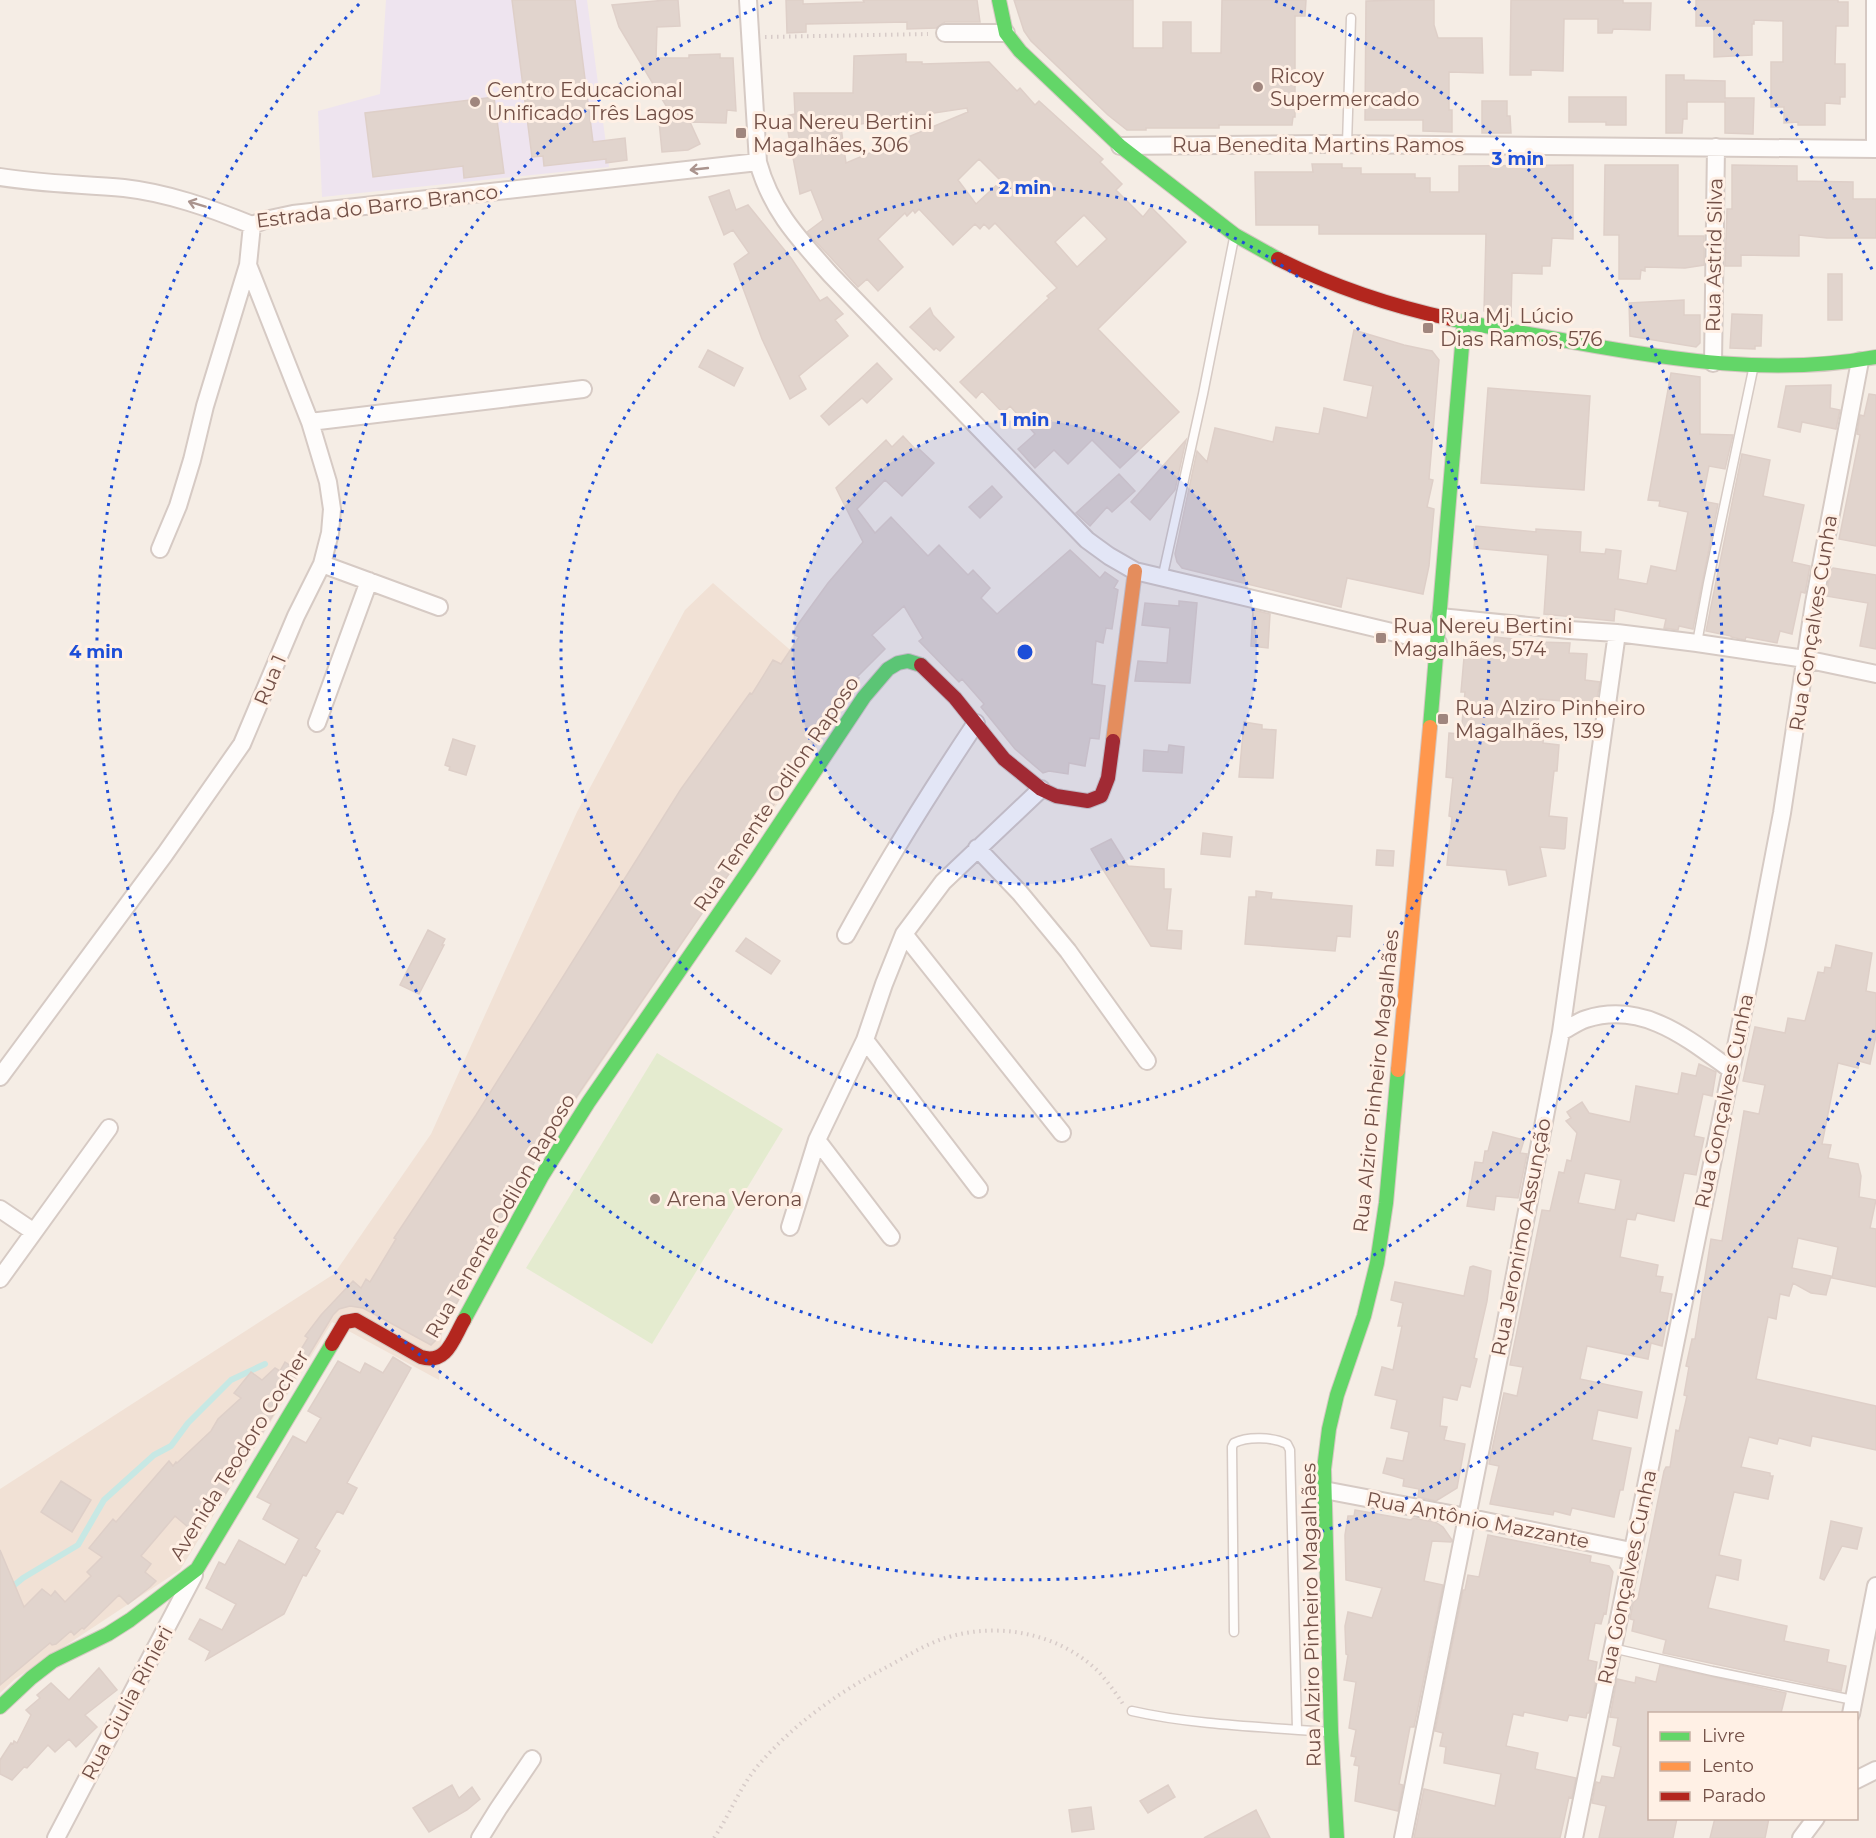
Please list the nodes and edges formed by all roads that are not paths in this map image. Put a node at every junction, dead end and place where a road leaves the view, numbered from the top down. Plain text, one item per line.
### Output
1 (748, 0) edge
2 (999, 0) edge
3 (1875, 0) edge
4 (1351, 18) dead end
5 (945, 33) road end
6 (1006, 33) junction
7 (1347, 144) junction
8 (1120, 146) junction
9 (1716, 147) junction
10 (1876, 149) edge
11 (758, 162) junction
12 (0, 177) edge
13 (252, 225) junction
14 (1235, 234) junction
15 (248, 265) junction
16 (1464, 322) junction
17 (1868, 359) edge
18 (1713, 363) junction
19 (1754, 364) junction
20 (583, 389) dead end
21 (310, 422) junction
22 (160, 549) dead end
23 (322, 564) junction
24 (1135, 571) junction
25 (1162, 579) junction
26 (369, 581) junction
27 (439, 607) dead end
28 (1440, 616) junction
29 (1617, 633) junction
30 (1438, 643) junction
31 (1697, 643) junction
32 (1805, 659) junction
33 (1876, 674) edge
34 (317, 723) dead end
35 (976, 723) junction
36 (1041, 789) junction
37 (977, 848) junction
38 (904, 934) junction
39 (846, 935) dead end
40 (1560, 1032) junction
41 (865, 1040) junction
42 (1147, 1061) dead end
43 (1730, 1069) junction
44 (0, 1077) edge
45 (109, 1128) dead end
46 (1062, 1134) dead end
47 (817, 1140) junction
48 (979, 1188) dead end
49 (0, 1209) edge
50 (790, 1227) dead end
51 (34, 1232) junction
52 (891, 1237) dead end
53 (0, 1279) edge
54 (356, 1320) joint
55 (1324, 1490) junction
56 (1466, 1517) junction
57 (1631, 1551) junction
58 (197, 1569) junction
59 (1876, 1586) edge
60 (149, 1606) junction
61 (171, 1621) junction
62 (1234, 1632) dead end
63 (1612, 1648) junction
64 (0, 1707) edge
65 (1852, 1707) edge
66 (1132, 1711) road end
67 (1297, 1729) junction
68 (1331, 1732) junction
69 (532, 1759) dead end
70 (1876, 1770) edge
71 (1858, 1779) edge
72 (1814, 1820) edge
73 (56, 1838) edge
74 (480, 1838) edge
75 (1337, 1838) edge
76 (1403, 1838) edge
77 (1574, 1838) edge
78 (1801, 1838) edge

1 - 11 street
2 - 6 street
3 - 10 street
4 - 7 lane
5 - 6 street
6 - 8 street
7 - 8 street, Rua Benedita Martins Ramos
7 - 9 street, Rua Benedita Martins Ramos
8 - 14 street
9 - 10 street, Rua Benedita Martins Ramos
9 - 18 street, Rua Astrid Silva
11 -> 13 street, Estrada do Barro Branco
11 - 24 street
13 -> 12 street, Estrada do Barro Branco
13 - 15 street, Rua 1
14 - 16 street
14 - 25 lane
15 - 21 street, Rua 1
15 - 22 street
16 - 18 street
16 - 28 street, Rua Alziro Pinheiro Magalhães
17 - 19 street
17 - 32 street, Rua Gonçalves Cunha
18 - 19 street
19 - 31 lane
20 - 21 street
21 - 23 street, Rua 1
23 - 26 street
23 - 44 street, Rua 1
24 - 25 street
24 - 36 street, Rua Tenente Odilon Raposo
25 - 30 street
26 - 27 street
26 - 34 street
28 - 29 street
28 - 30 street, Rua Alziro Pinheiro Magalhães
29 - 31 street
29 - 40 street, Rua Jeronimo Assunção
30 - 55 street, Rua Alziro Pinheiro Magalhães
31 - 32 street
32 - 33 street
32 - 43 street, Rua Gonçalves Cunha
35 - 36 street, Rua Tenente Odilon Raposo
35 - 39 street
35 - 54 street, Rua Tenente Odilon Raposo
36 - 37 street
37 - 38 street
37 - 42 street
38 - 41 street
38 - 46 street
40 - 43 street
40 - 56 street, Rua Jeronimo Assunção
41 - 47 street
41 - 48 street
43 - 57 street, Rua Gonçalves Cunha
45 - 51 street
47 - 50 street
47 - 52 street
49 - 51 street
51 - 53 street
54 - 58 street, Avenida Teodoro Cocher
55 - 56 street, Rua Antônio Mazzante
55 - 68 street, Rua Alziro Pinheiro Magalhães
56 - 57 street, Rua Antônio Mazzante
56 - 76 street, Rua Jeronimo Assunção
57 - 63 street, Rua Gonçalves Cunha
58 - 60 street, Avenida Teodoro Cocher
58 - 61 street, Rua Giulia Rinieri
59 - 65 street
60 - 61 street
60 - 64 street, Avenida Teodoro Cocher
61 - 73 street, Rua Giulia Rinieri
62 - 67 lane
63 - 65 lane
63 - 77 street, Rua Gonçalves Cunha
66 - 67 lane
67 - 68 lane
68 - 75 street, Rua Alziro Pinheiro Magalhães
69 - 74 street
70 - 71 street
72 - 78 street

